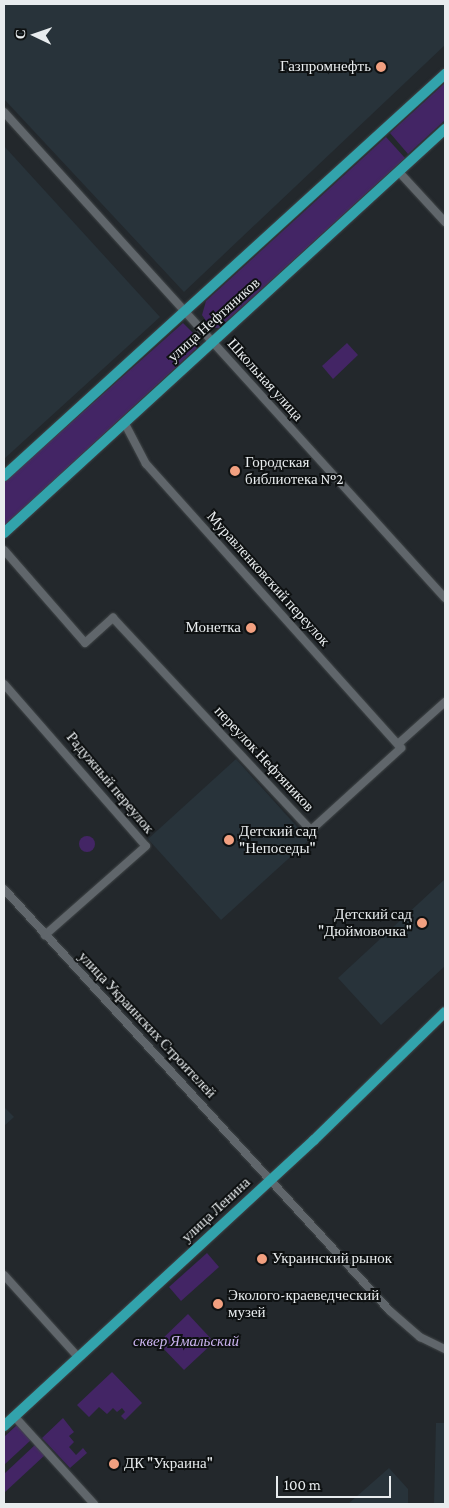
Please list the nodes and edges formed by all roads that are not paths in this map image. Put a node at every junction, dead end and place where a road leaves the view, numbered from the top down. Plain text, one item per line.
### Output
1 (445, 74) edge
2 (4, 112) edge
3 (445, 130) edge
4 (399, 172) junction
5 (445, 222) edge
6 (185, 312) junction
7 (212, 342) junction
8 (124, 422) junction
9 (4, 476) edge
10 (4, 533) edge
11 (4, 550) edge
12 (445, 598) edge
13 (4, 684) edge
14 (445, 702) edge
15 (400, 746) junction
16 (4, 890) edge
17 (45, 935) junction
18 (445, 1012) edge
19 (271, 1180) junction
20 (4, 1275) edge
21 (445, 1349) edge
22 (78, 1357) junction
23 (14, 1416) junction
24 (4, 1426) edge
25 (94, 1504) edge

1 - 6 main road, улица Нефтяников
2 - 6 street, Школьная улица
3 - 4 main road, улица Нефтяников
4 - 5 street
4 - 7 main road, улица Нефтяников
6 - 7 street, Школьная улица
6 - 9 main road, улица Нефтяников
7 - 8 main road, улица Нефтяников
7 - 12 street, Школьная улица
8 - 10 main road, улица Нефтяников
8 - 15 street, Муравленковский переулок
11 - 15 street, переулок Нефтяников
13 - 17 street, Радужный переулок
14 - 15 street, переулок Нефтяников
16 - 17 street, улица Украинских Строителей
17 - 19 street, улица Украинских Строителей
18 - 19 main road, улица Ленина
19 - 21 street, улица Украинских Строителей
19 - 22 main road, улица Ленина
20 - 22 street
22 - 23 main road, улица Ленина
23 - 24 main road, улица Ленина
23 - 25 street

